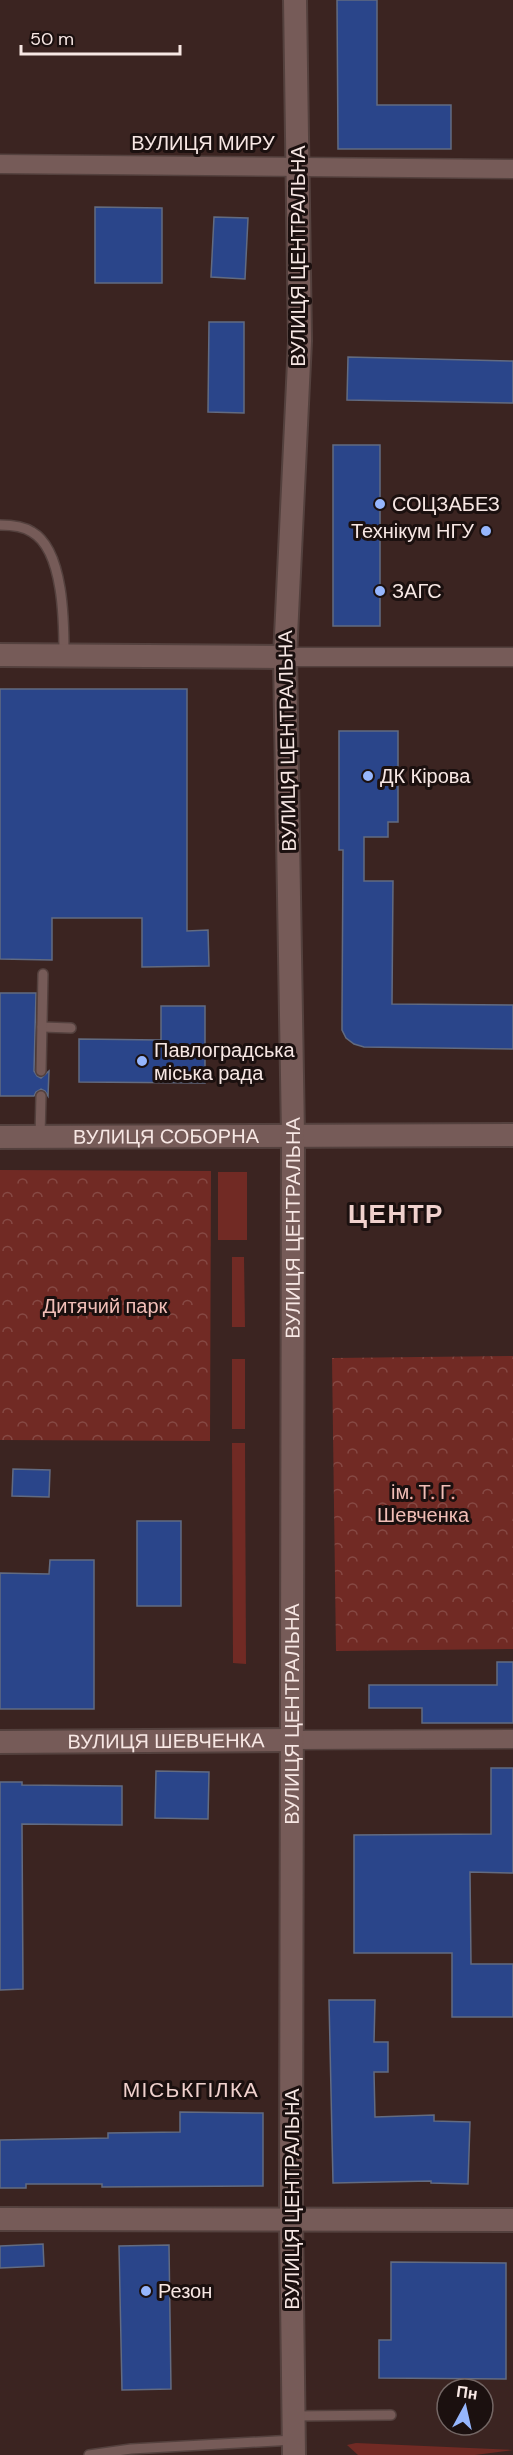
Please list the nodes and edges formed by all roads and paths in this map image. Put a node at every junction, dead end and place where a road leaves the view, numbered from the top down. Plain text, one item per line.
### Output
1 (295, 0) edge
2 (0, 164) edge
3 (298, 166) junction
4 (513, 169) edge
5 (0, 525) edge
6 (0, 655) edge
7 (64, 655) junction
8 (285, 657) junction
9 (513, 657) edge
10 (43, 974) dead end
11 (42, 1027) junction
12 (71, 1028) dead end
13 (41, 1071) dead end
14 (41, 1096) dead end
15 (293, 1135) junction
16 (513, 1135) edge
17 (0, 1137) edge
18 (40, 1137) junction
19 (513, 1739) edge
20 (293, 1740) junction
21 (0, 1742) edge
22 (291, 2218) junction
23 (0, 2219) edge
24 (513, 2220) edge
25 (391, 2415) dead end
26 (294, 2416) junction
27 (294, 2448) edge
28 (196, 2450) edge
29 (131, 2452) edge
30 (89, 2455) edge

1 - 3 street, ВУЛИЦЯ ЦЕНТРАЛЬНА
2 - 3 street, ВУЛИЦЯ МИРУ
3 - 4 street, ВУЛИЦЯ МИРУ
3 - 8 street, ВУЛИЦЯ ЦЕНТРАЛЬНА
5 - 7 lane
6 - 7 street
7 - 8 street
8 - 9 street
8 - 15 street, ВУЛИЦЯ ЦЕНТРАЛЬНА
10 - 11 lane
11 - 12 lane
11 - 13 lane
14 - 18 lane
15 - 16 street, ВУЛИЦЯ СОБОРНА
15 - 18 street, ВУЛИЦЯ СОБОРНА
15 - 20 street, ВУЛИЦЯ ЦЕНТРАЛЬНА
17 - 18 street, ВУЛИЦЯ СОБОРНА
19 - 20 street, ВУЛИЦЯ ШЕВЧЕНКА
20 - 21 street, ВУЛИЦЯ ШЕВЧЕНКА
20 - 22 street, ВУЛИЦЯ ЦЕНТРАЛЬНА
22 - 23 street
22 - 24 street
22 - 26 street, ВУЛИЦЯ ЦЕНТРАЛЬНА
25 - 26 lane
26 - 27 street, ВУЛИЦЯ ЦЕНТРАЛЬНА
27 - 28 lane
28 - 29 lane
29 - 30 lane

